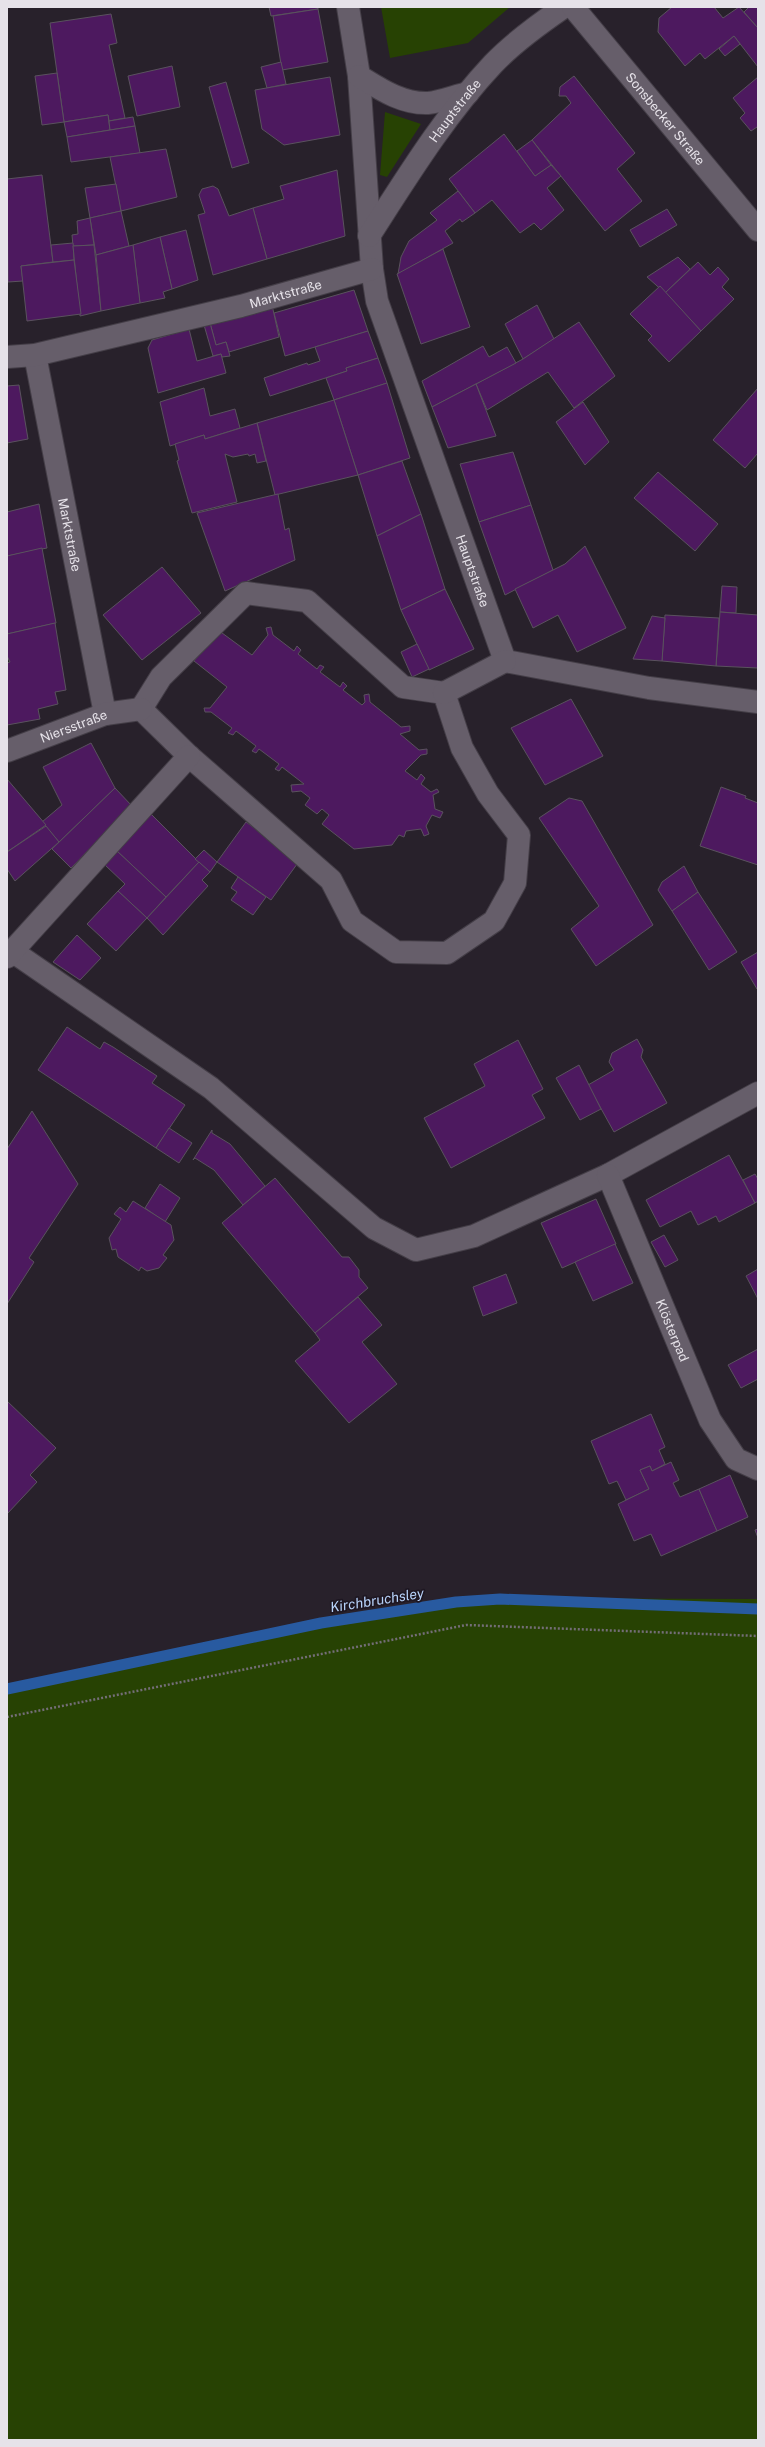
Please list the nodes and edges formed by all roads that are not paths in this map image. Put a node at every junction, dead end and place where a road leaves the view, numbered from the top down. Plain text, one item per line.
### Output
1 (348, 7) edge
2 (564, 7) edge
3 (573, 7) edge
4 (359, 76) junction
5 (468, 93) junction
6 (758, 230) edge
7 (369, 236) junction
8 (372, 269) junction
9 (35, 355) junction
10 (7, 357) edge
11 (505, 661) junction
12 (444, 693) junction
13 (758, 702) edge
14 (141, 709) junction
15 (105, 714) junction
16 (7, 751) edge
17 (191, 758) junction
18 (10, 954) edge
19 (758, 1093) edge
20 (608, 1175) junction
21 (758, 1469) edge

1 - 4 street, Hauptstraße
2 - 5 street, Hauptstraße
3 - 6 street, Sonsbecker Straße
4 - 5 street
4 - 7 street, Hauptstraße
5 - 7 street, Hauptstraße
7 - 8 street, Hauptstraße
8 - 9 street, Marktstraße
8 - 11 street, Hauptstraße
9 - 10 street, Marktstraße
9 - 15 street, Marktstraße
11 - 12 street
11 - 13 street
12 - 14 street
12 - 17 street
14 - 15 street, Niersstraße
14 - 17 street
15 - 16 street, Niersstraße
17 - 18 street
18 - 20 street
19 - 20 street
20 - 21 street, Klösterpad

